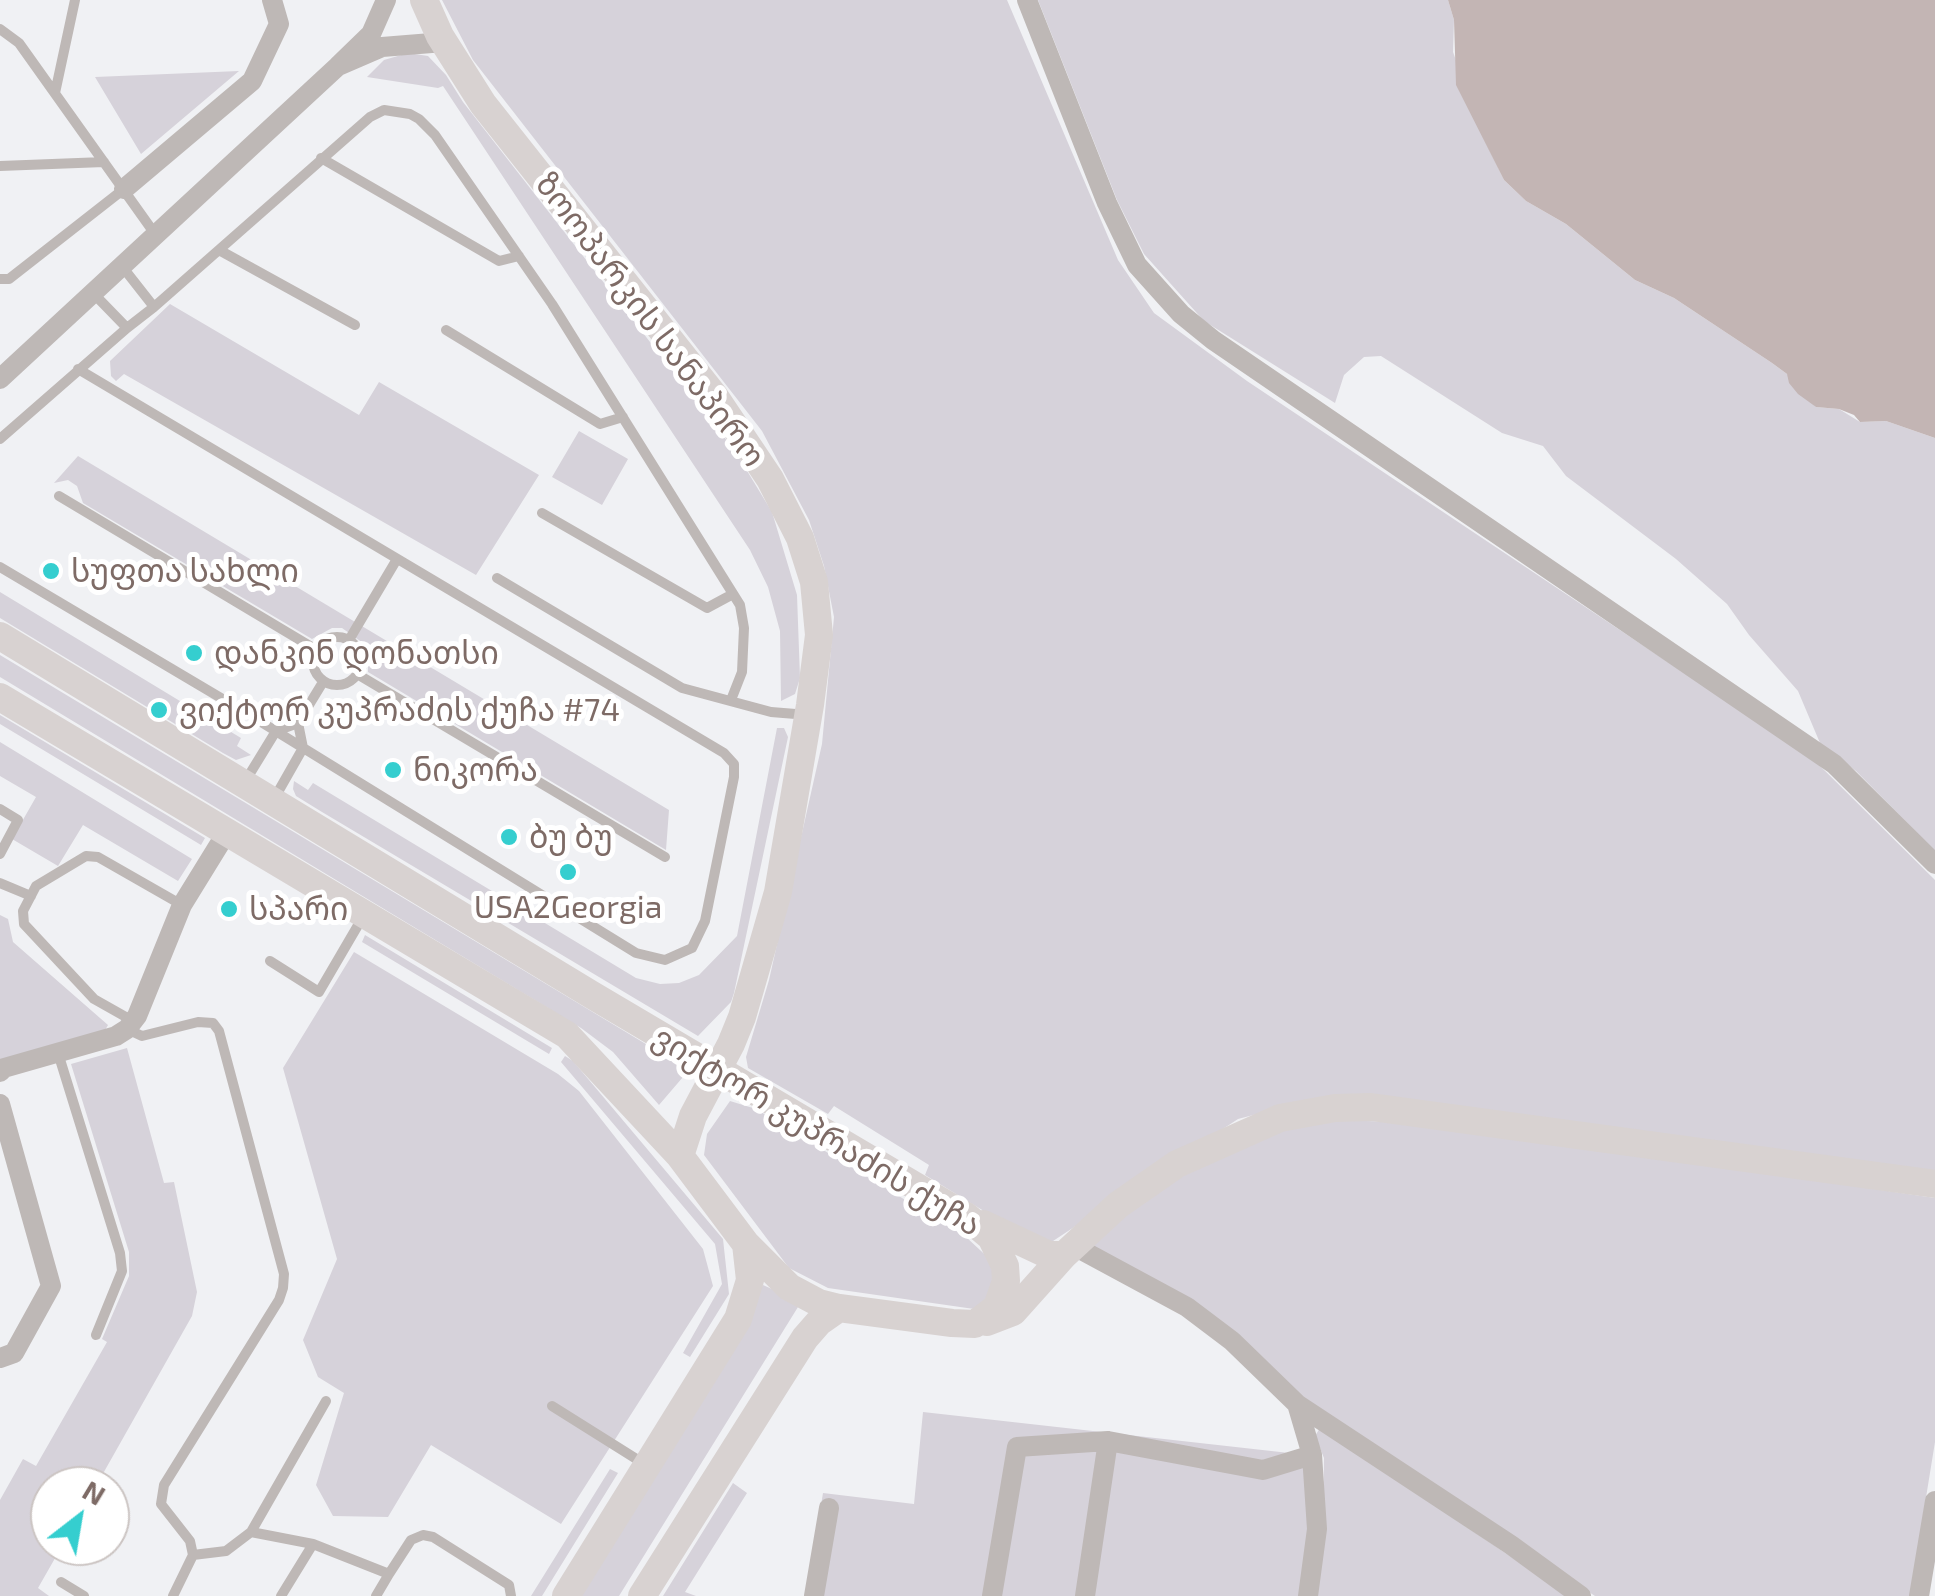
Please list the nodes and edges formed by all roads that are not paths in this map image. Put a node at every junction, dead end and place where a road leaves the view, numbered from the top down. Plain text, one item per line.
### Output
1 (76, 0) edge
2 (272, 0) edge
3 (386, 0) edge
4 (424, 0) edge
5 (1027, 0) edge
6 (0, 28) edge
7 (444, 42) junction
8 (338, 66) junction
9 (55, 92) junction
10 (322, 158) junction
11 (104, 162) junction
12 (0, 166) edge
13 (124, 189) junction
14 (155, 234) junction
15 (219, 250) junction
16 (518, 256) junction
17 (122, 265) junction
18 (0, 279) edge
19 (92, 292) junction
20 (154, 307) junction
21 (355, 325) dead end
22 (127, 328) junction
23 (446, 330) dead end
24 (78, 370) junction
25 (0, 379) edge
26 (623, 417) junction
27 (0, 439) edge
28 (59, 496) dead end
29 (542, 512) dead end
30 (397, 559) junction
31 (0, 567) edge
32 (497, 578) dead end
33 (733, 594) junction
34 (0, 636) edge
35 (349, 640) junction
36 (316, 648) junction
37 (358, 674) junction
38 (323, 682) junction
39 (0, 696) edge
40 (731, 700) junction
41 (808, 716) junction
42 (298, 723) junction
43 (276, 732) junction
44 (303, 748) junction
45 (244, 783) junction
46 (272, 801) junction
47 (0, 809) edge
48 (227, 832) junction
49 (0, 854) edge
50 (665, 858) dead end
51 (1935, 864) edge
52 (0, 883) edge
53 (30, 896) junction
54 (182, 905) junction
55 (365, 914) junction
56 (270, 961) dead end
57 (130, 1025) junction
58 (58, 1052) junction
59 (718, 1070) junction
60 (0, 1072) edge
61 (0, 1104) edge
62 (4, 1132) edge
63 (680, 1156) junction
64 (1935, 1184) edge
65 (966, 1216) junction
66 (746, 1244) junction
67 (1069, 1250) junction
68 (839, 1308) junction
69 (975, 1324) junction
70 (96, 1335) dead end
71 (0, 1358) edge
72 (326, 1400) dead end
73 (1297, 1404) junction
74 (552, 1406) dead end
75 (1108, 1441) junction
76 (1312, 1455) junction
77 (646, 1466) junction
78 (1935, 1501) edge
79 (829, 1508) dead end
80 (252, 1532) junction
81 (312, 1544) junction
82 (193, 1554) junction
83 (389, 1574) junction
84 (61, 1582) dead end
85 (84, 1596) edge
86 (173, 1596) edge
87 (281, 1596) edge
88 (376, 1596) edge
89 (511, 1596) edge
90 (566, 1596) edge
91 (642, 1596) edge
92 (814, 1596) edge
93 (992, 1596) edge
94 (1086, 1596) edge
95 (1308, 1596) edge
96 (1582, 1596) edge
97 (1919, 1596) edge

1 - 9 lane
2 - 13 street
3 - 8 street
4 - 7 main road, ზოოპარკის სანაპირო
5 - 51 street
6 - 9 lane
7 - 8 street
7 - 41 main road, ზოოპარკის სანაპირო
8 - 14 street
9 - 11 lane
10 - 15 lane
10 - 16 lane
10 - 16 lane
11 - 12 lane
11 - 13 lane
13 - 14 lane
13 - 18 lane
14 - 17 street
15 - 20 lane
15 - 21 lane
16 - 26 lane
17 - 19 street
17 - 20 lane
19 - 22 lane
19 - 25 street
20 - 22 lane
22 - 24 lane
23 - 26 lane
24 - 27 lane
24 - 30 lane
26 - 33 lane
28 - 36 lane
29 - 33 lane
30 - 35 lane
30 - 44 lane
31 - 43 lane
32 - 40 lane
33 - 40 lane
34 - 45 main road, ვიქტორ კუპრაძის ქუჩა
35 - 36 lane
35 - 37 lane
36 - 38 lane
37 - 38 lane
37 - 50 lane
38 - 42 lane
39 - 48 main road, ვიქტორ კუპრაძის ქუჩა
40 - 41 lane
41 - 59 main road, ზოოპარკის სანაპირო
42 - 43 lane
42 - 44 lane
43 - 44 lane
43 - 45 lane
44 - 46 lane
45 - 46 main road, ვიქტორ კუპრაძის ქუჩა
46 - 59 main road, ვიქტორ კუპრაძის ქუჩა
47 - 49 lane
48 - 54 street
48 - 55 main road, ვიქტორ კუპრაძის ქუჩა
52 - 53 lane
53 - 54 lane
53 - 57 lane
54 - 57 street
55 - 56 lane
55 - 63 main road, ვიქტორ კუპრაძის ქუჩა
57 - 58 street
57 - 82 lane
58 - 60 street
58 - 70 lane
59 - 63 main road, ზოოპარკის სანაპირო
59 - 65 main road, ვიქტორ კუპრაძის ქუჩა
61 - 62 street
62 - 71 street
63 - 66 main road, ვიქტორ კუპრაძის ქუჩა
64 - 67 main road
65 - 67 main road
65 - 69 main road, ვიქტორ კუპრაძის ქუჩა
66 - 68 main road, ვიქტორ კუპრაძის ქუჩა
66 - 77 main road
67 - 69 main road
67 - 73 street
68 - 69 main road, ვიქტორ კუპრაძის ქუჩა
68 - 91 main road
72 - 80 lane
73 - 76 street
73 - 96 street
74 - 77 lane
75 - 76 street
75 - 93 street
75 - 94 street
76 - 95 street
77 - 90 main road
78 - 97 street
79 - 92 street
80 - 81 lane
80 - 82 lane
81 - 83 lane
81 - 87 lane
82 - 86 lane
83 - 88 lane
83 - 89 lane
84 - 85 lane

